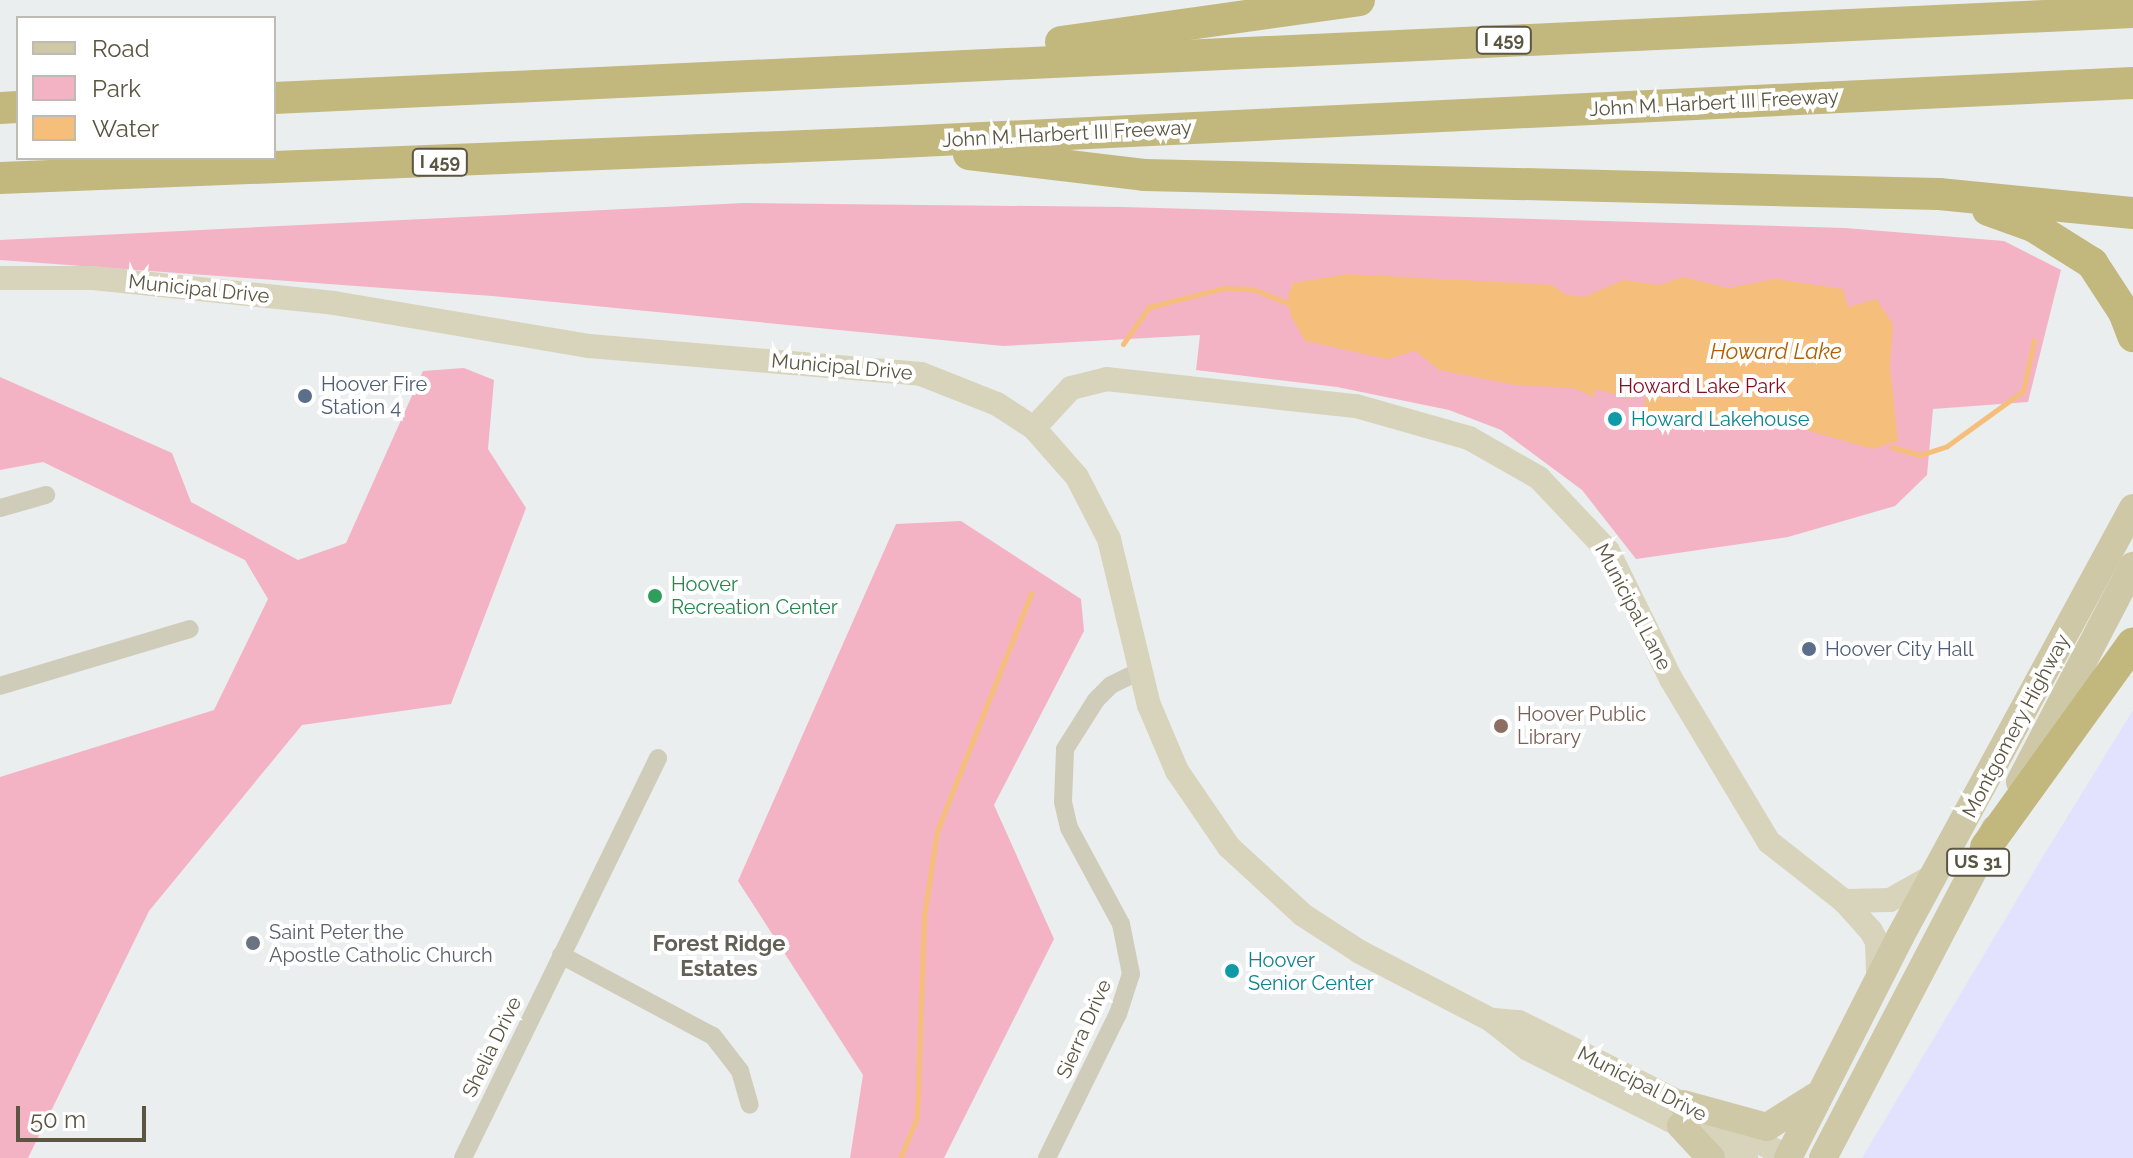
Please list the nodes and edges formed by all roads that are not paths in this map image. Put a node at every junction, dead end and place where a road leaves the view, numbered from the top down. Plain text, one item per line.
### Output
1 (1359, 0) edge
2 (2133, 12) edge
3 (876, 68) junction
4 (2133, 83) edge
5 (276, 98) edge
6 (879, 143) junction
7 (0, 178) edge
8 (1939, 194) junction
9 (2133, 213) edge
10 (0, 278) edge
11 (2133, 336) edge
12 (1034, 428) junction
13 (46, 495) dead end
14 (0, 508) edge
15 (2133, 508) edge
16 (2133, 566) edge
17 (190, 629) dead end
18 (2133, 643) edge
19 (1140, 671) junction
20 (0, 686) edge
21 (658, 758) dead end
22 (1986, 847) junction
23 (1935, 874) junction
24 (1844, 901) junction
25 (561, 955) junction
26 (1878, 984) junction
27 (1826, 1088) junction
28 (750, 1105) dead end
29 (1682, 1115) junction
30 (463, 1158) edge
31 (1047, 1158) edge
32 (1711, 1158) edge
33 (1746, 1158) edge
34 (1789, 1158) edge
35 (1823, 1158) edge

1 - 3 highway
2 - 3 highway, I 459
3 - 5 highway, I 459
4 - 6 highway, John M. Harbert III Freeway / I 459
6 - 7 highway, John M. Harbert III Freeway / I 459
6 - 8 highway
8 - 9 highway
8 - 11 highway
10 - 12 street, Municipal Drive
12 - 19 street, Municipal Drive
12 - 24 street, Municipal Lane
13 - 14 street
15 - 23 main road, Montgomery Highway / US 31
16 - 22 main road, Montgomery Highway / US 31
17 - 20 street
18 - 22 highway
19 - 29 street, Municipal Drive
19 - 31 street, Sierra Drive
21 - 25 street, Shelia Drive
22 - 35 main road, Montgomery Highway / US 31
23 - 24 street
23 - 26 main road, Montgomery Highway / US 31
24 - 26 street, Municipal Lane
25 - 28 street
25 - 30 street, Shelia Drive
26 - 27 main road, Montgomery Highway / US 31
27 - 29 main road
27 - 34 main road, Montgomery Highway / US 31
29 - 32 main road
29 - 33 street, Municipal Drive
29 - 34 street, Municipal Drive

